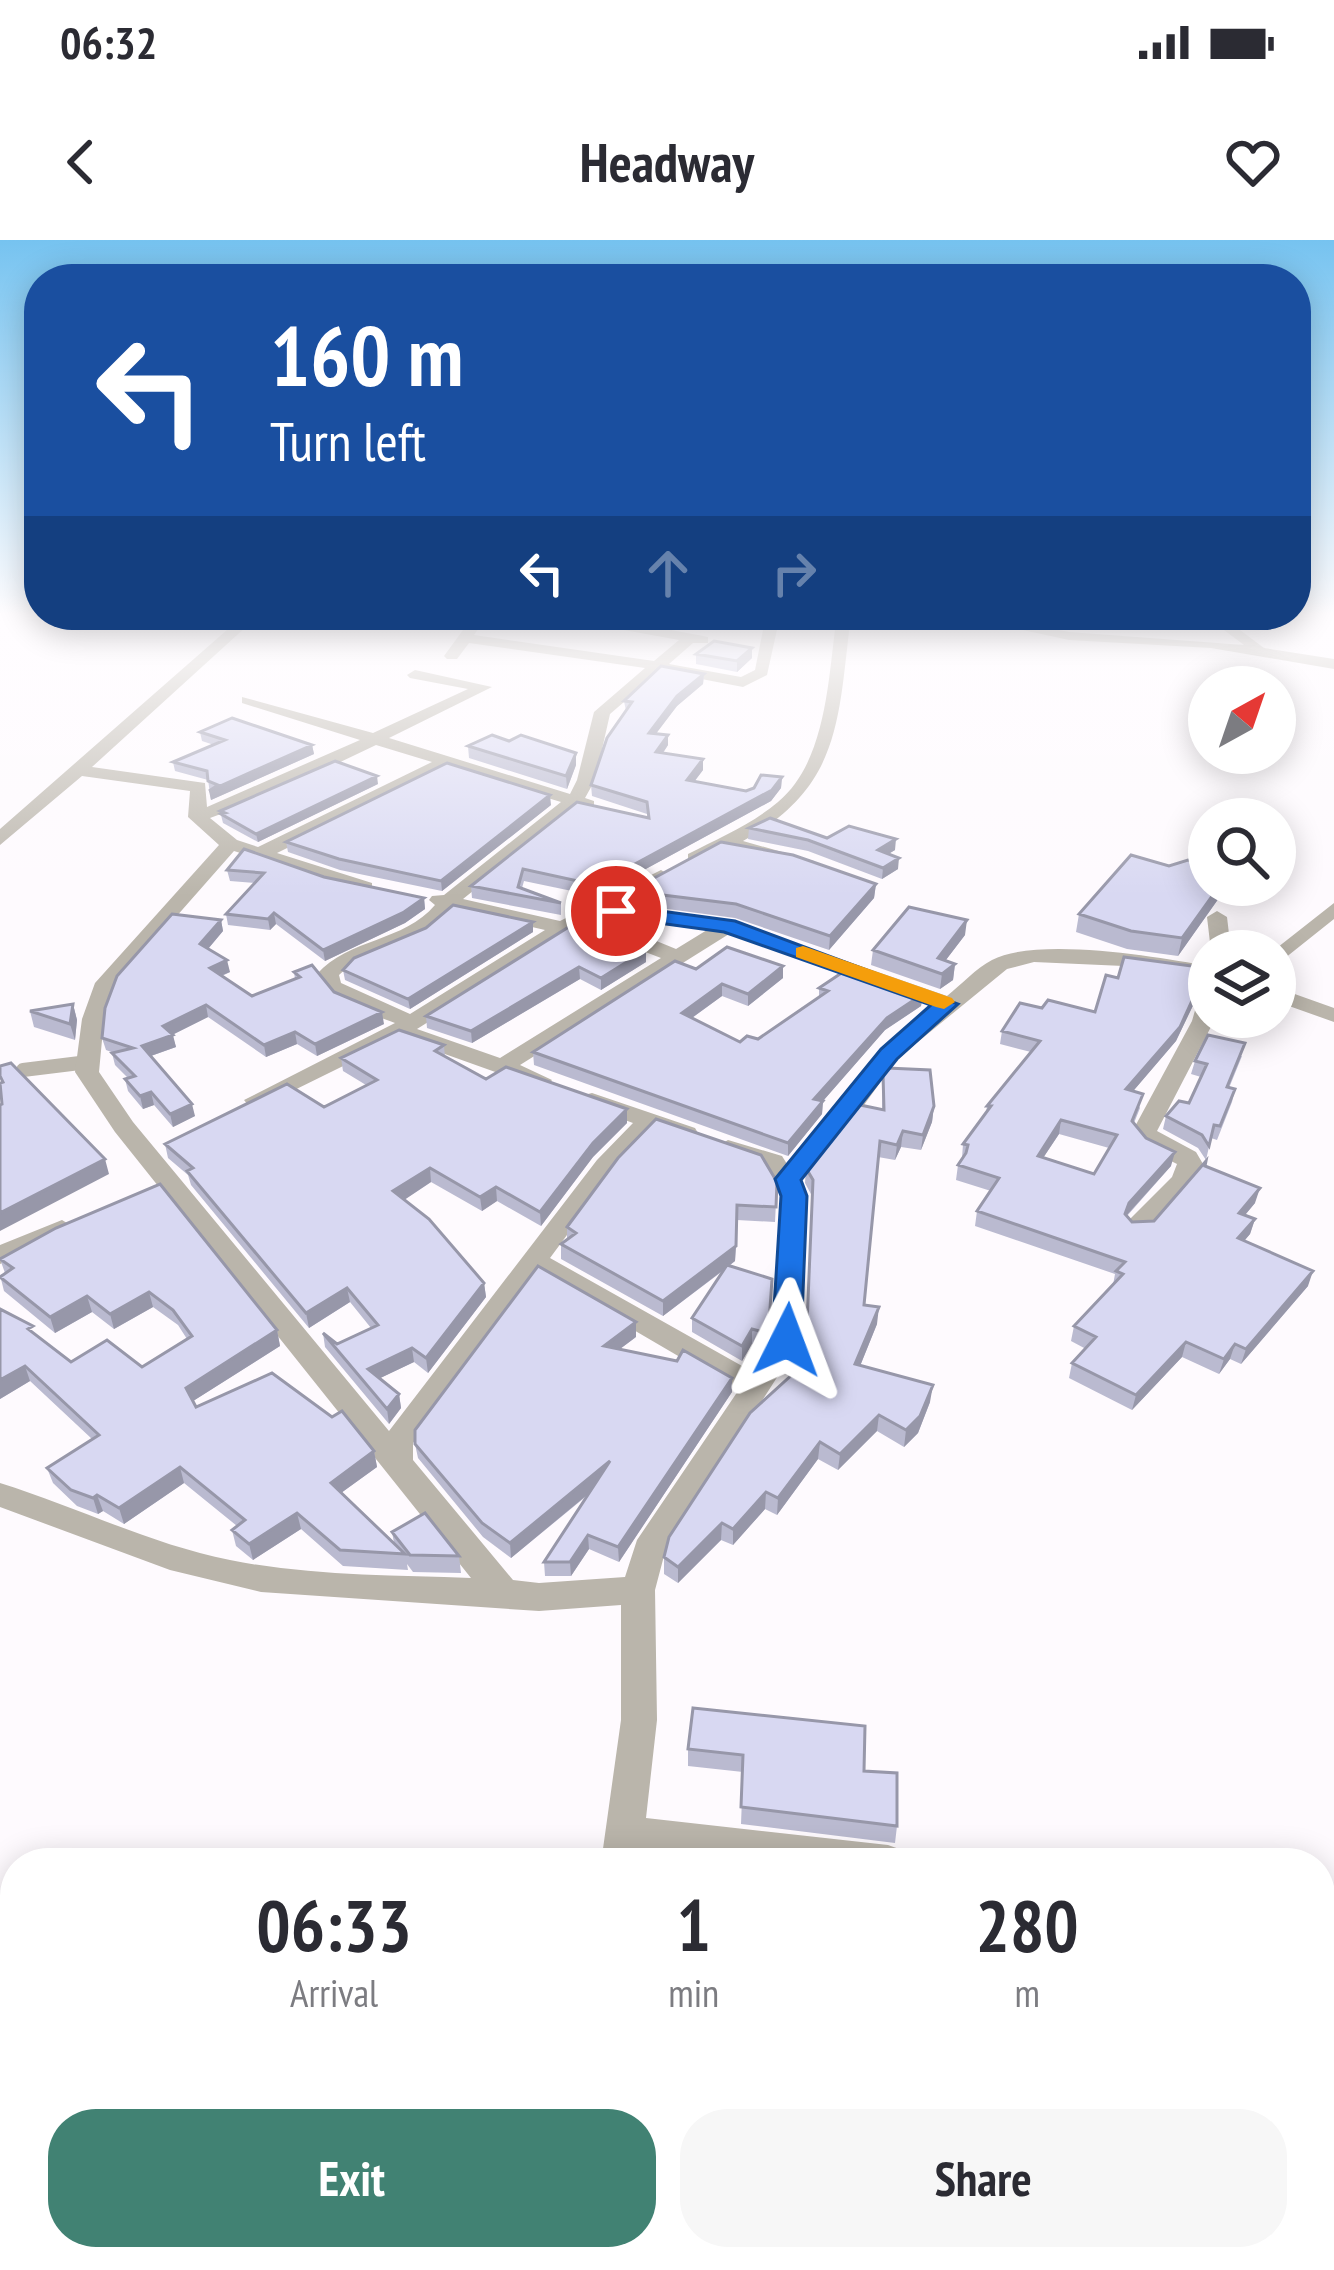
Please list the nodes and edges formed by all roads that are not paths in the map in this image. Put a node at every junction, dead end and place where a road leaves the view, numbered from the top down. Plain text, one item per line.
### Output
1 (151, 706) edge
2 (266, 706) edge
3 (445, 706) edge
4 (610, 706) edge
5 (829, 706) edge
6 (374, 740) junction
7 (445, 763) junction
8 (79, 770) junction
9 (574, 800) junction
10 (597, 808) edge
11 (197, 818) junction
12 (0, 839) edge
13 (230, 844) junction
14 (720, 844) junction
15 (263, 852) junction
16 (816, 865) edge
17 (449, 902) junction
18 (1334, 909) edge
19 (1217, 916) dead end
20 (579, 919) junction
21 (728, 926) junction
22 (1218, 930) edge
23 (1296, 942) edge
24 (675, 956) junction
25 (1188, 969) edge
26 (1296, 1001) edge
27 (947, 1004) junction
28 (1334, 1015) edge
29 (405, 1024) junction
30 (1194, 1038) edge
31 (88, 1062) junction
32 (503, 1066) junction
33 (23, 1070) edge
34 (231, 1112) edge
35 (648, 1121) junction
36 (788, 1179) junction
37 (85, 1219) edge
38 (1138, 1226) edge
39 (0, 1255) edge
40 (534, 1260) junction
41 (755, 1387) junction
42 (397, 1465) junction
43 (0, 1495) edge
44 (638, 1590) junction
45 (502, 1594) junction
46 (623, 1848) edge

1 - 8 street
2 - 6 street
3 - 6 street
4 - 9 street
5 - 14 street
6 - 7 street
6 - 11 street
7 - 9 street
7 - 15 street
8 - 11 street
8 - 12 street
9 - 10 street
9 - 17 street
11 - 13 street
13 - 15 street
13 - 31 street
14 - 16 street
14 - 20 street
15 - 17 street
17 - 20 street
17 - 29 street
18 - 23 street
19 - 22 street
20 - 21 street
20 - 24 street
20 - 29 street
21 - 24 street
21 - 27 street
24 - 32 street
25 - 27 street
26 - 28 street
27 - 36 street
29 - 32 street
29 - 34 street
30 - 38 street
31 - 33 lane
31 - 42 street
32 - 35 street
35 - 36 street
35 - 40 street
36 - 41 street
37 - 39 street
40 - 41 street
40 - 42 street
41 - 44 street
42 - 45 street
43 - 45 street
44 - 45 street
44 - 46 street

